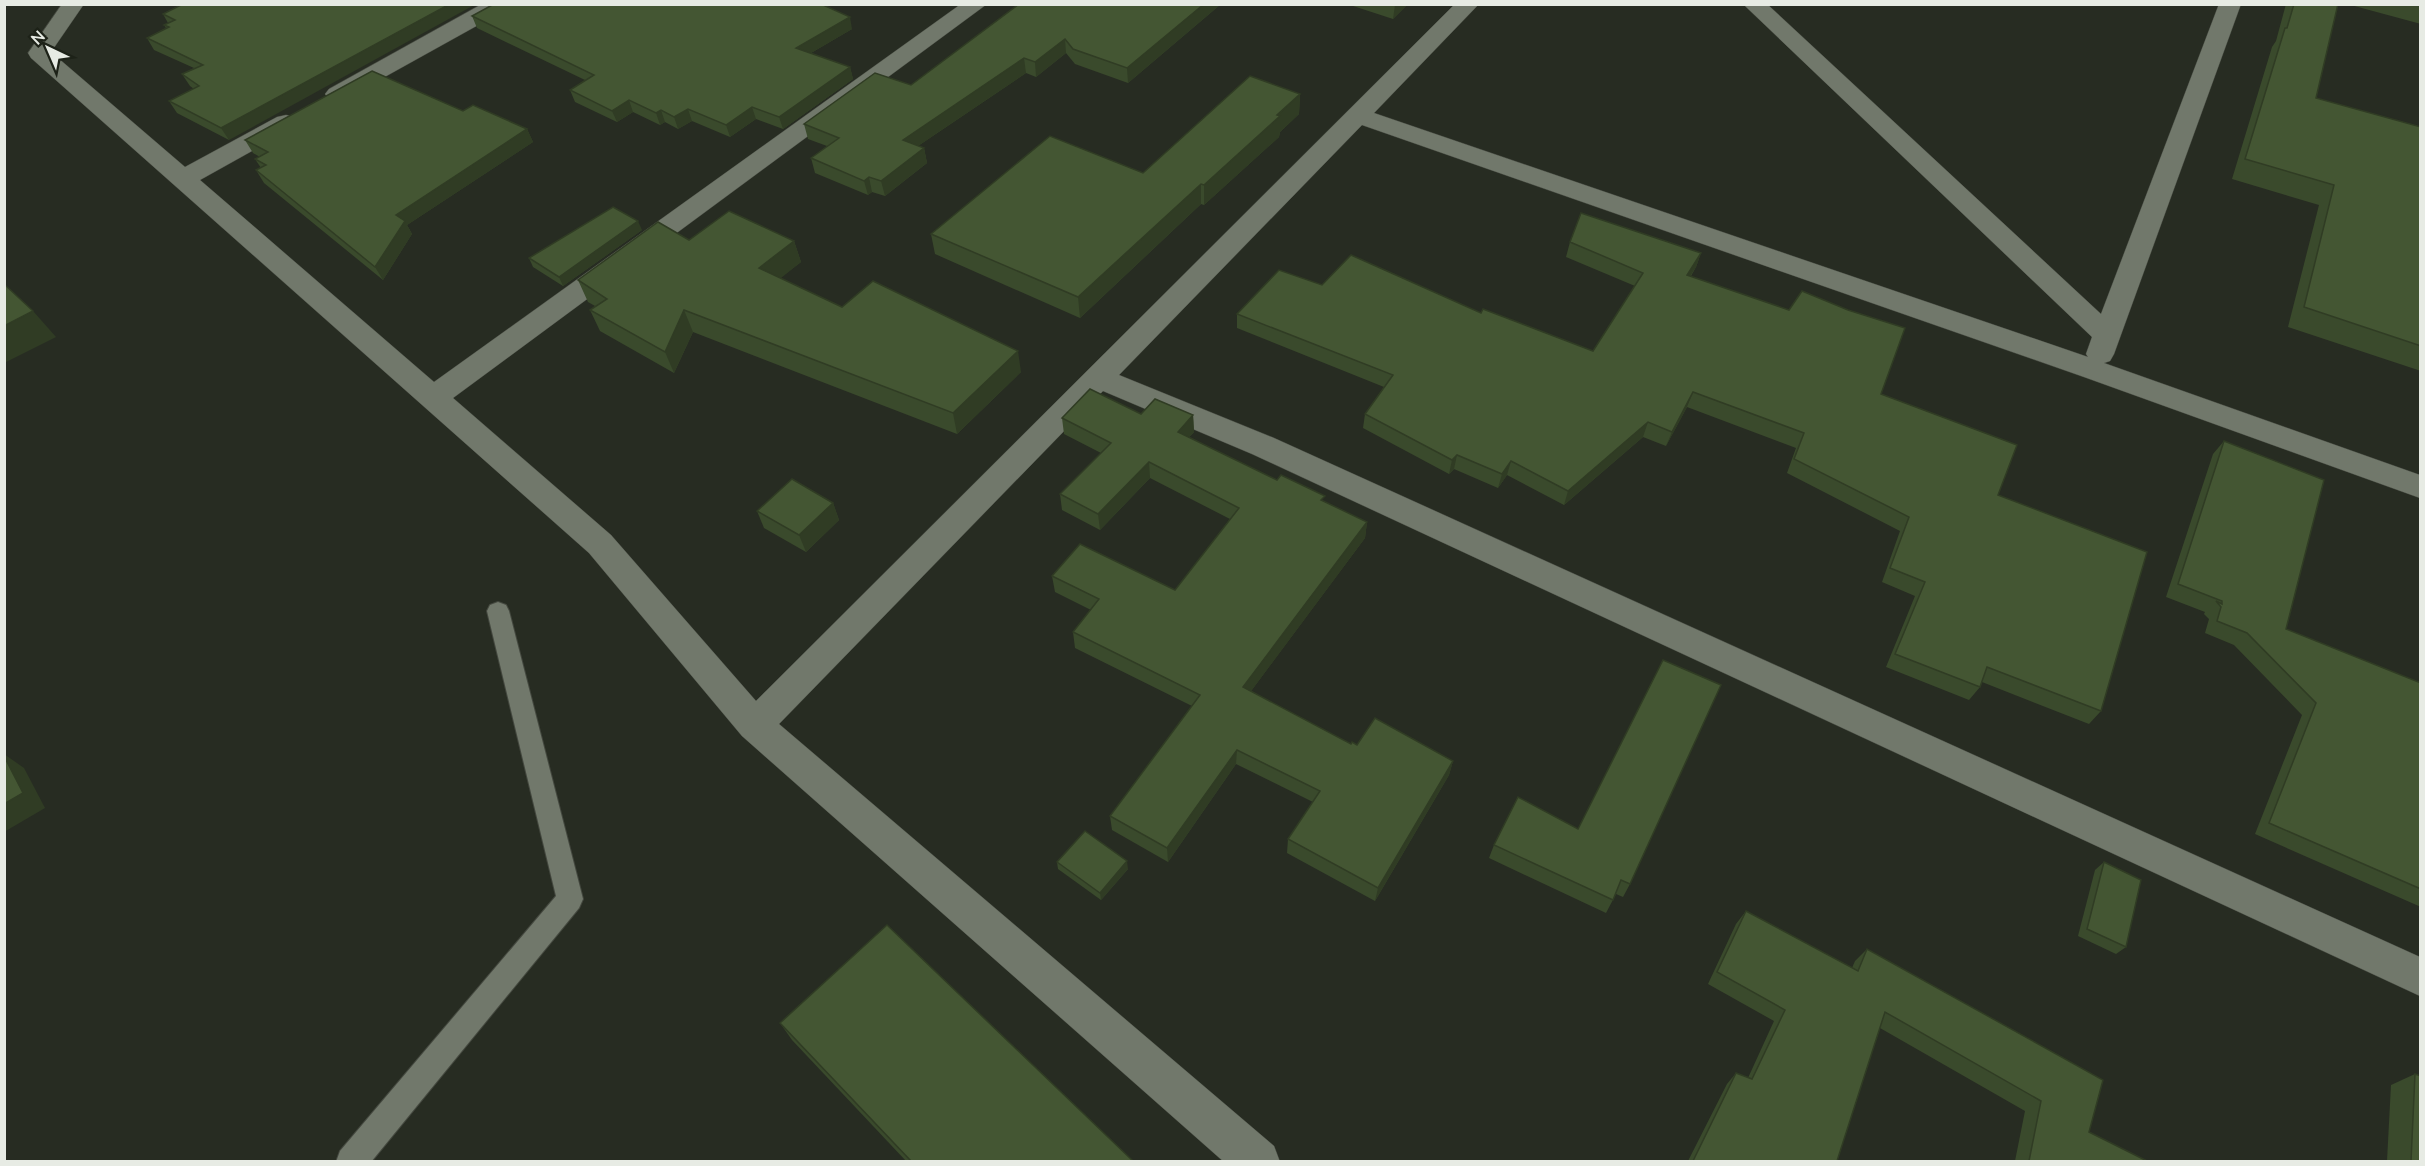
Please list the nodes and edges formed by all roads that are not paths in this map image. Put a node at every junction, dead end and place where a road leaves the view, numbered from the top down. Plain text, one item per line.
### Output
1 (73, 4) edge
2 (499, 4) edge
3 (976, 4) edge
4 (1468, 4) edge
5 (1754, 4) edge
6 (2227, 5) edge
7 (1359, 116) junction
8 (183, 178) junction
9 (2107, 335) junction
10 (2094, 370) junction
11 (1099, 378) junction
12 (433, 398) junction
13 (2421, 487) edge
14 (498, 610) dead end
15 (755, 725) junction
16 (2421, 977) edge
17 (351, 1161) edge
18 (1258, 1161) edge

1 - 8 street
2 - 8 street
3 - 12 street
4 - 7 street
5 - 9 street
6 - 9 street
7 - 10 street
7 - 11 street
8 - 12 street
9 - 10 street
10 - 13 street
11 - 15 street
11 - 16 street
12 - 15 street
14 - 17 lane
15 - 18 street

